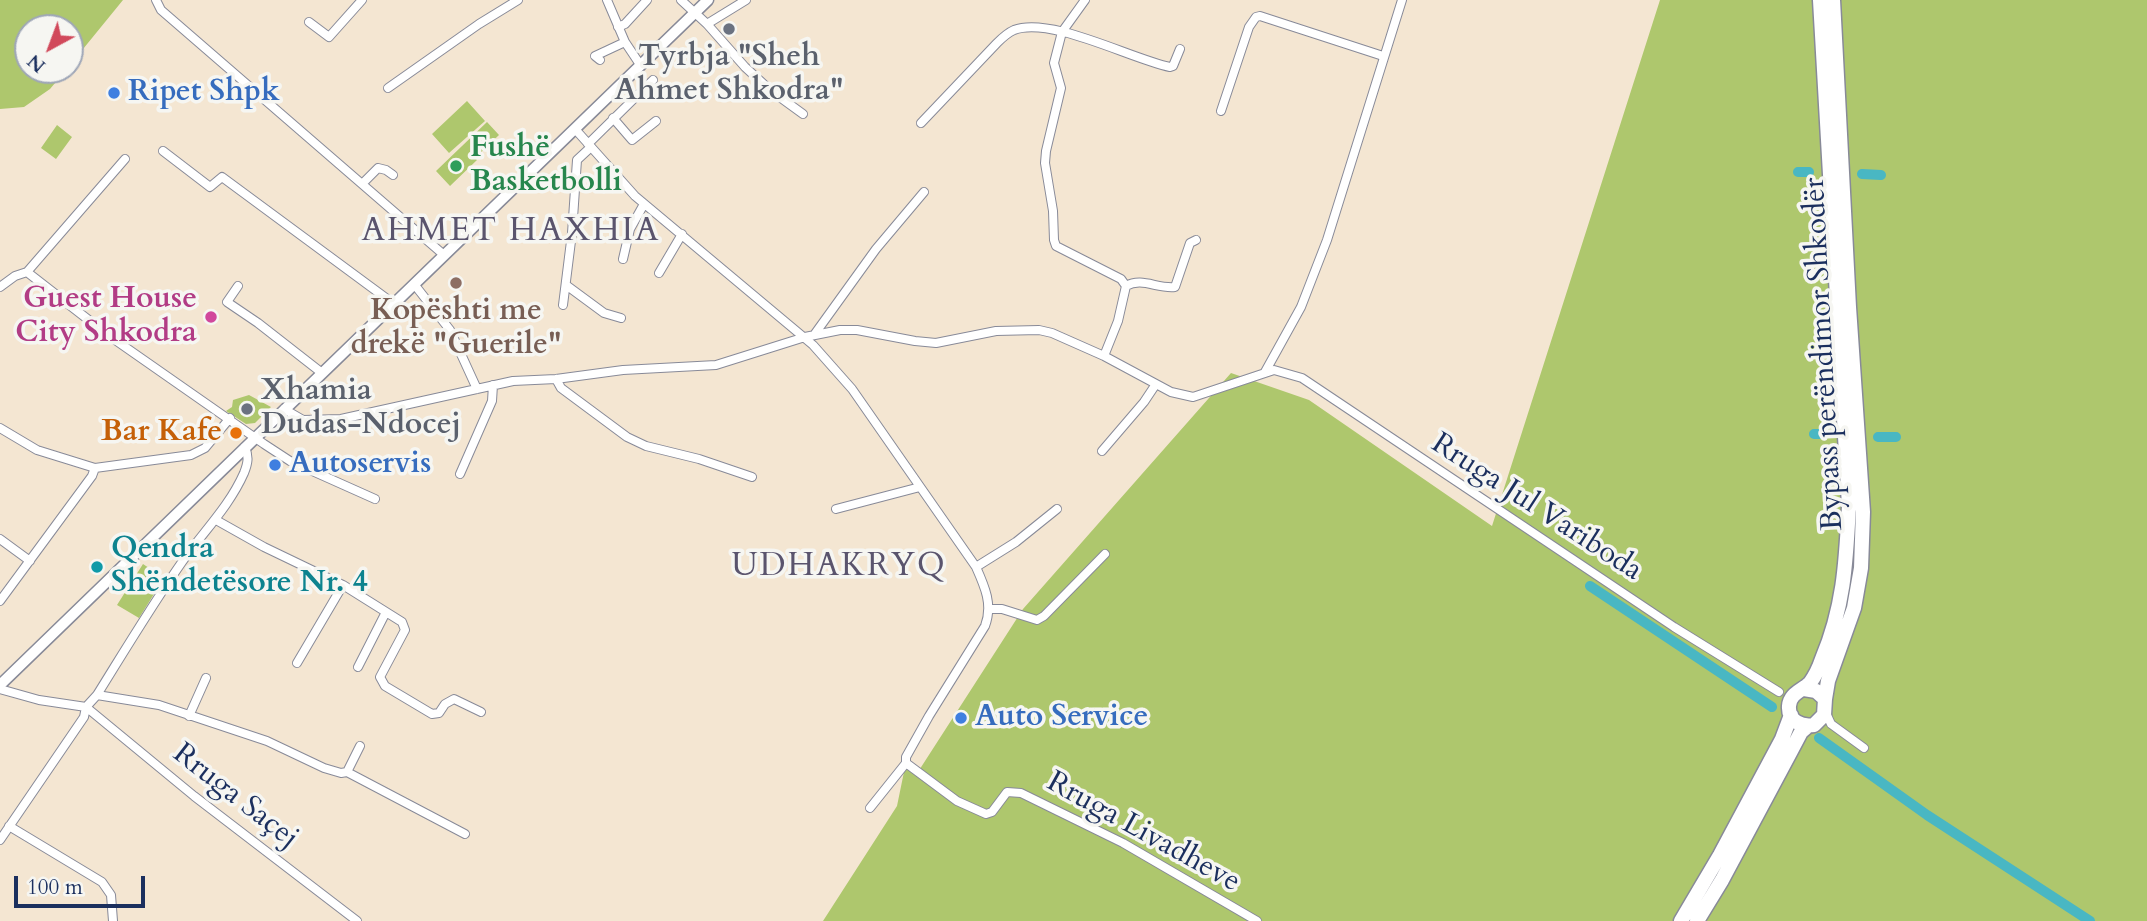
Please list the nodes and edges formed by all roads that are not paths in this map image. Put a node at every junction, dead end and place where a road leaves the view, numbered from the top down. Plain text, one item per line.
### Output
1 (156, 0) edge
2 (362, 0) edge
3 (518, 0) edge
4 (607, 0) edge
5 (647, 0) edge
6 (681, 0) edge
7 (708, 0) edge
8 (746, 0) edge
9 (1085, 0) edge
10 (1402, 0) edge
11 (1820, 0) edge
12 (1833, 0) edge
13 (695, 13) junction
14 (309, 22) dead end
15 (707, 24) junction
16 (618, 27) junction
17 (1062, 32) junction
18 (625, 42) junction
19 (1180, 49) dead end
20 (1383, 56) junction
21 (600, 60) dead end
22 (641, 65) junction
23 (653, 80) dead end
24 (388, 88) dead end
25 (1221, 111) dead end
26 (803, 114) dead end
27 (613, 118) junction
28 (656, 121) dead end
29 (920, 123) dead end
30 (575, 129) junction
31 (589, 146) junction
32 (163, 151) dead end
33 (125, 159) dead end
34 (393, 176) dead end
35 (362, 184) junction
36 (924, 192) dead end
37 (644, 204) junction
38 (682, 234) junction
39 (1196, 240) dead end
40 (444, 256) junction
41 (624, 259) dead end
42 (27, 272) junction
43 (659, 273) dead end
44 (414, 284) junction
45 (566, 285) junction
46 (239, 286) dead end
47 (1126, 286) junction
48 (0, 287) edge
49 (394, 304) junction
50 (563, 306) dead end
51 (621, 318) dead end
52 (810, 336) junction
53 (1104, 356) junction
54 (1265, 372) junction
55 (322, 373) junction
56 (556, 379) junction
57 (1156, 384) junction
58 (493, 385) junction
59 (477, 389) junction
60 (284, 409) junction
61 (230, 418) junction
62 (0, 428) edge
63 (257, 437) junction
64 (245, 447) junction
65 (1102, 451) dead end
66 (95, 468) junction
67 (460, 474) dead end
68 (752, 477) dead end
69 (920, 487) junction
70 (375, 499) dead end
71 (836, 509) dead end
72 (1057, 509) dead end
73 (216, 520) junction
74 (0, 539) edge
75 (1105, 554) dead end
76 (30, 561) junction
77 (976, 567) junction
78 (344, 585) junction
79 (0, 601) edge
80 (990, 609) junction
81 (386, 611) junction
82 (296, 663) dead end
83 (358, 667) dead end
84 (206, 678) dead end
85 (0, 687) edge
86 (1801, 690) junction
87 (1779, 692) junction
88 (97, 695) junction
89 (1825, 705) junction
90 (86, 708) junction
91 (1790, 711) junction
92 (481, 712) dead end
93 (188, 716) junction
94 (1811, 726) junction
95 (1835, 727) junction
96 (360, 746) dead end
97 (1864, 748) dead end
98 (906, 763) junction
99 (347, 772) junction
100 (870, 808) dead end
101 (9, 826) junction
102 (465, 835) dead end
103 (0, 840) edge
104 (113, 921) edge
105 (357, 921) edge
106 (1257, 921) edge
107 (1681, 921) edge
108 (1697, 921) edge

1 - 35 street
2 - 14 street
3 - 24 street
4 - 16 street
5 - 16 street
6 - 13 street
7 - 13 main road
8 - 15 street
9 - 17 street
10 - 20 street
11 - 86 highway, Bypass perëndimor Shkodër
12 - 89 highway, Bypass perëndimor Shkodër
13 - 15 street
13 - 22 main road
15 - 26 street
16 - 18 street
17 - 19 street
17 - 29 street
17 - 47 street
18 - 21 street
18 - 22 street
20 - 25 street
20 - 54 street
22 - 30 main road
23 - 27 street
27 - 28 street
27 - 31 street
30 - 31 street
30 - 40 main road
31 - 37 street
31 - 45 street
32 - 49 street
33 - 42 street
34 - 35 street
35 - 40 street
36 - 52 street
37 - 38 street
37 - 41 street
38 - 43 street
38 - 52 street
39 - 47 street
40 - 44 main road
42 - 48 street
42 - 61 street
44 - 49 main road
44 - 59 street
45 - 50 street
45 - 51 street
46 - 55 street
47 - 53 street
49 - 55 main road
52 - 53 street
52 - 56 street
52 - 69 street
53 - 57 street
54 - 57 street
54 - 87 street, Rruga Jul Variboda
55 - 60 main road
56 - 58 street
56 - 68 street
57 - 65 street
58 - 59 street
58 - 67 street
59 - 60 street
60 - 63 main road
61 - 63 street
61 - 66 street
62 - 66 street
63 - 64 main road
63 - 70 street
64 - 73 street
64 - 85 main road
66 - 76 street
69 - 71 street
69 - 77 street
72 - 77 street
73 - 78 street
73 - 88 street
74 - 76 street
75 - 80 street
76 - 79 street
77 - 80 street
78 - 81 street
78 - 82 street
80 - 98 street
81 - 83 street
81 - 92 street
84 - 93 street
85 - 90 street
86 - 87 street
86 - 89 highway
86 - 91 highway, Bypass perëndimor Shkodër
87 - 91 street, Rruga Jul Variboda
88 - 90 street
88 - 93 street
89 - 94 highway, Bypass perëndimor Shkodër
89 - 95 street
90 - 101 street
90 - 105 street, Rruga Saçej
91 - 94 highway
91 - 107 highway, Bypass perëndimor Shkodër
93 - 99 street
94 - 95 street
94 - 108 highway, Bypass perëndimor Shkodër
95 - 97 street
96 - 99 street
98 - 100 street
98 - 106 street, Rruga Livadheve
99 - 102 street
101 - 103 street
101 - 104 street

